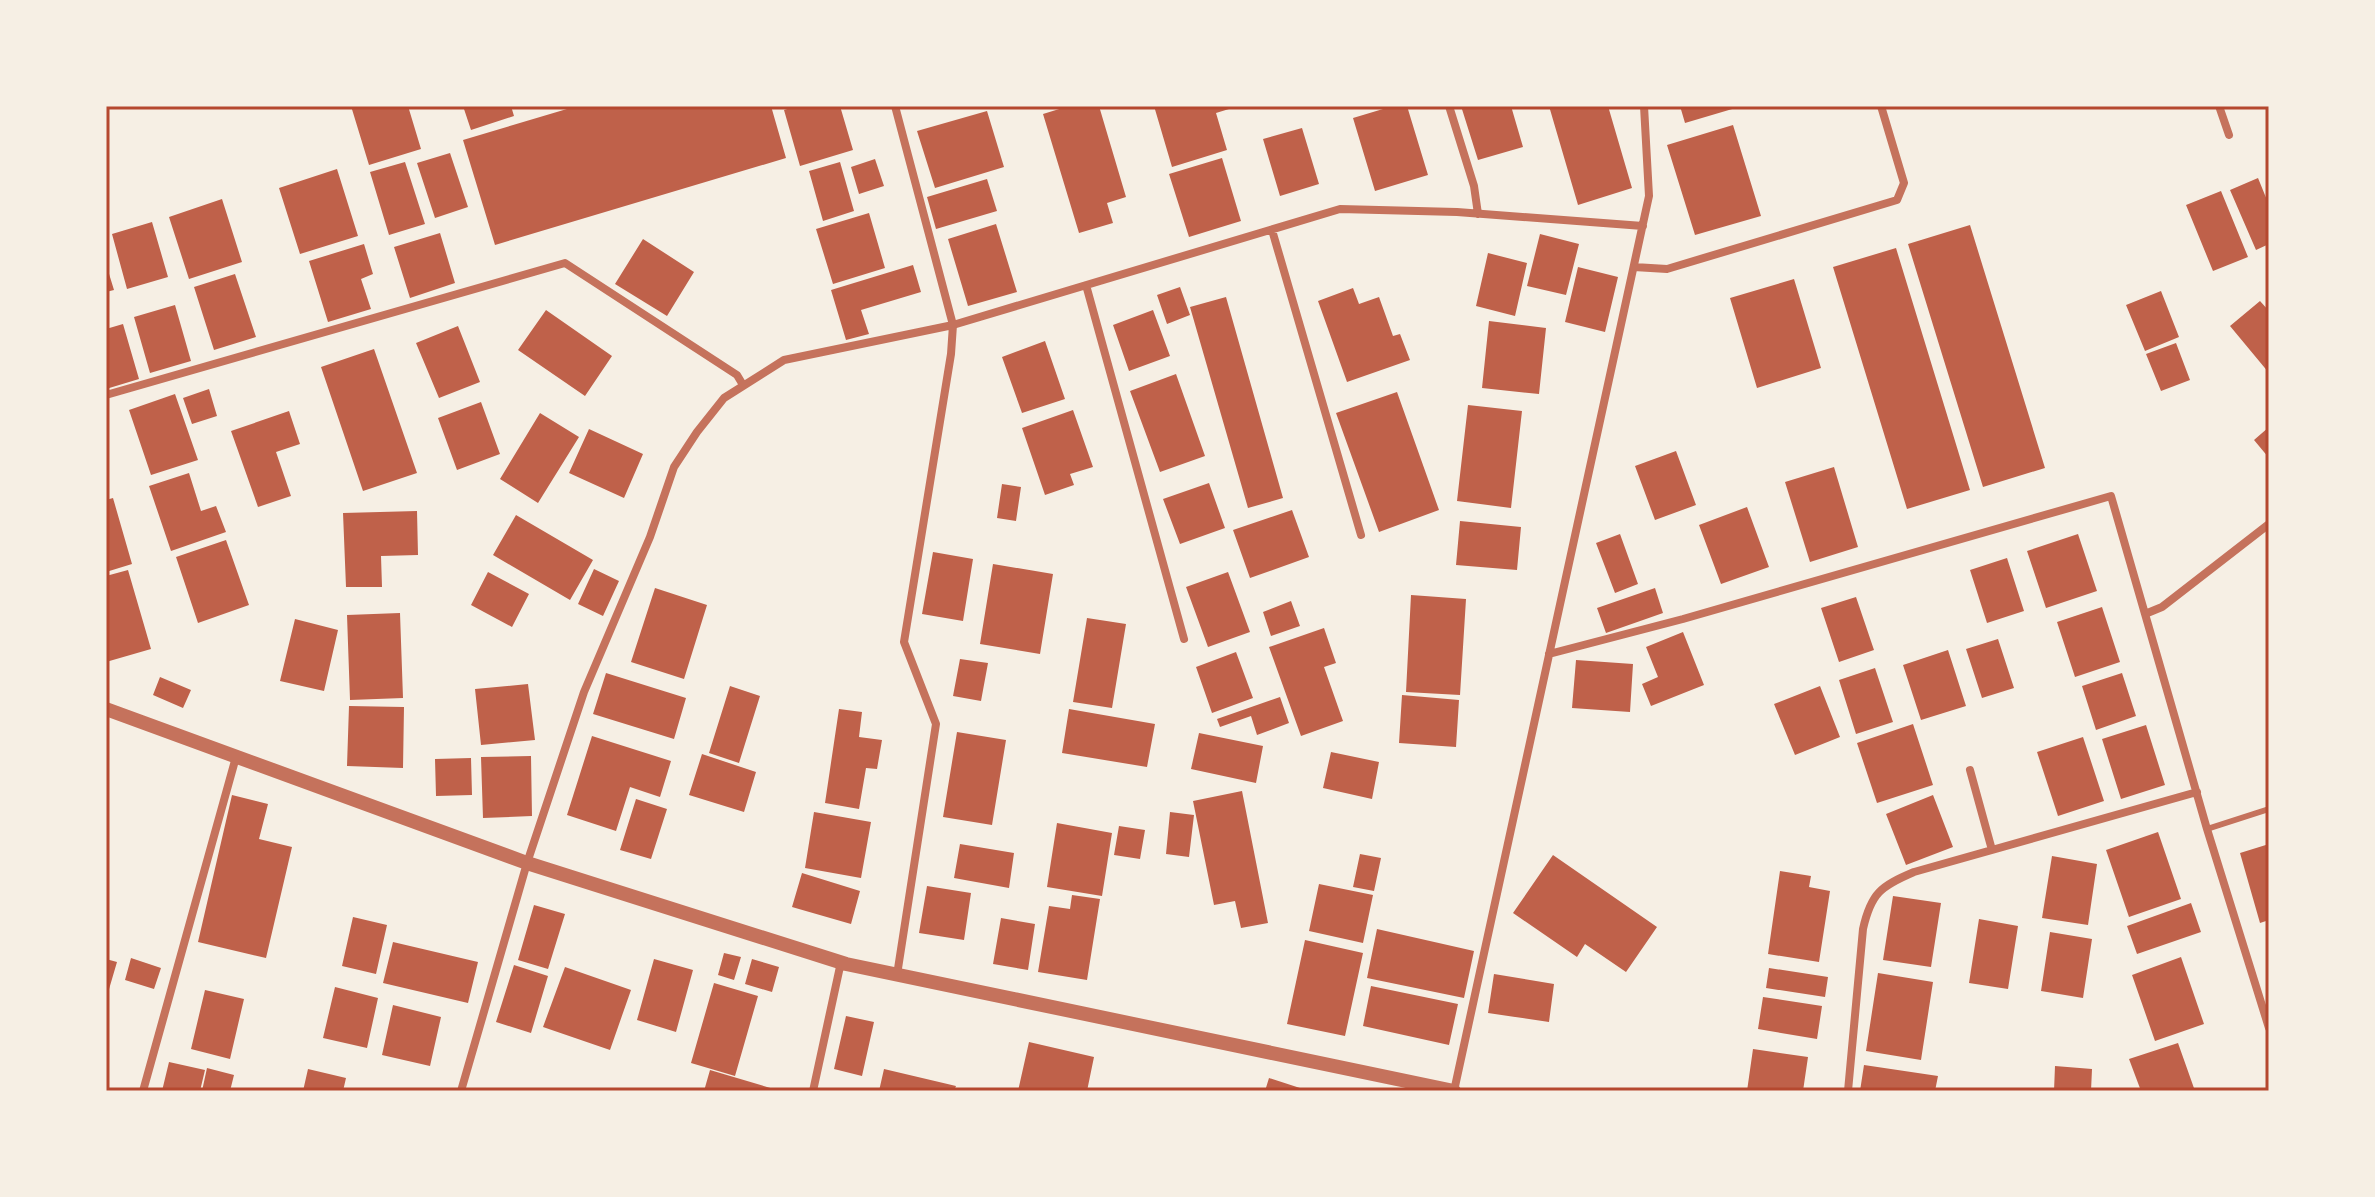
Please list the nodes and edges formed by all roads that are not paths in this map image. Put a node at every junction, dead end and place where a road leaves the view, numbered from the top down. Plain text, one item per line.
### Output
1 (895, 106) edge
2 (1449, 106) edge
3 (1644, 106) edge
4 (1881, 106) edge
5 (2219, 106) edge
6 (2229, 135) dead end
7 (1478, 214) junction
8 (1643, 226) junction
9 (1272, 230) junction
10 (1634, 267) junction
11 (1086, 285) junction
12 (953, 325) junction
13 (743, 385) junction
14 (106, 395) edge
15 (2269, 524) edge
16 (1361, 535) dead end
17 (2145, 614) junction
18 (1184, 639) dead end
19 (1549, 654) junction
20 (106, 709) edge
21 (236, 757) junction
22 (1970, 770) dead end
23 (2197, 792) junction
24 (2269, 809) edge
25 (2207, 829) junction
26 (1992, 850) junction
27 (527, 863) junction
28 (841, 962) junction
29 (897, 975) junction
30 (2269, 1028) edge
31 (1389, 1084) edge
32 (143, 1091) edge
33 (461, 1091) edge
34 (813, 1091) edge
35 (1454, 1091) edge
36 (1848, 1091) edge

1 - 12 street
2 - 7 street
3 - 8 street
4 - 10 street
5 - 6 street
7 - 8 street
7 - 9 street
8 - 10 street
9 - 11 street
9 - 16 street
10 - 19 street
11 - 12 street
11 - 18 street
12 - 13 street
12 - 29 street
13 - 14 street
13 - 27 street
15 - 17 street
17 - 19 street
17 - 23 street
19 - 35 street
20 - 21 street
21 - 27 street
21 - 32 street
22 - 26 street
23 - 25 street
23 - 26 street
24 - 25 lane
25 - 30 street
26 - 36 street
27 - 28 street
27 - 33 street
28 - 29 street
28 - 34 street
29 - 31 street
31 - 35 street

